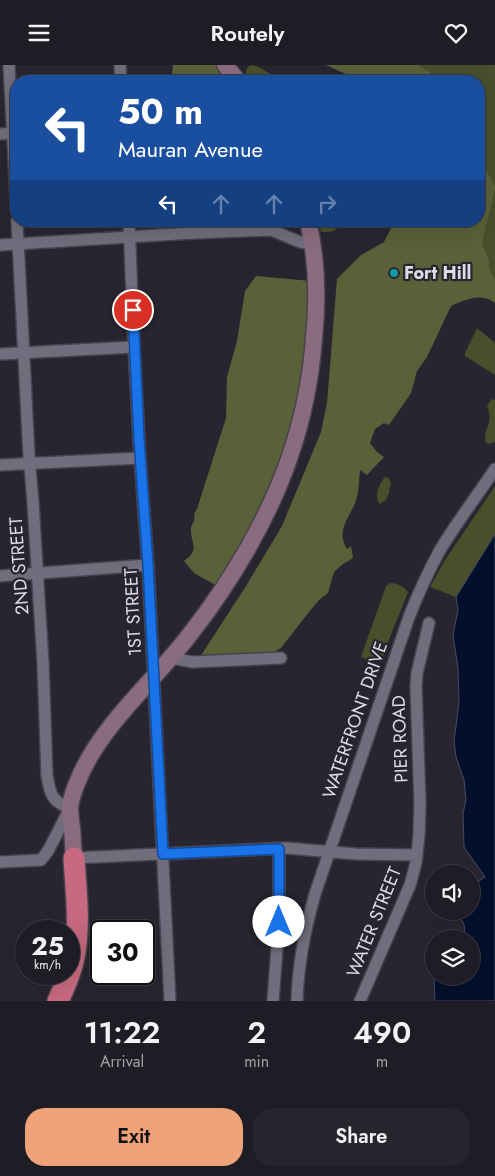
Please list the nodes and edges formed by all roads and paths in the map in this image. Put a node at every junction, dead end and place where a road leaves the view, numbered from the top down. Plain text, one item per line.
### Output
1 (225, 65) edge
2 (233, 75) edge
3 (17, 227) edge
4 (129, 227) edge
5 (274, 227) edge
6 (309, 227) edge
7 (271, 230) junction
8 (130, 237) junction
9 (18, 244) junction
10 (312, 244) junction
11 (0, 245) edge
12 (134, 347) junction
13 (24, 353) junction
14 (0, 354) edge
15 (140, 458) junction
16 (30, 463) junction
17 (0, 465) edge
18 (495, 469) edge
19 (148, 565) junction
20 (38, 574) junction
21 (0, 576) edge
22 (429, 623) dead end
23 (172, 658) junction
24 (281, 658) dead end
25 (153, 677) junction
26 (70, 808) junction
27 (279, 849) junction
28 (329, 852) junction
29 (163, 854) junction
30 (418, 855) junction
31 (74, 858) junction
32 (0, 862) edge
33 (58, 1001) edge
34 (170, 1001) edge
35 (273, 1001) edge
36 (297, 1001) edge
37 (360, 1001) edge

1 - 2 main road
3 - 9 street, 2ND STREET
4 - 8 street, 1ST STREET
5 - 7 street
6 - 10 main road
7 - 8 street
7 - 10 street
8 - 9 street
8 - 12 street, 1ST STREET
9 - 11 street
9 - 13 street, 2ND STREET
10 - 23 main road
12 - 13 street
12 - 15 street, 1ST STREET
13 - 14 street
13 - 16 street, 2ND STREET
15 - 16 street
15 - 19 street, 1ST STREET
16 - 17 street
16 - 20 street, 2ND STREET
18 - 28 street, WATERFRONT DRIVE
19 - 20 street
19 - 25 street, 1ST STREET
20 - 21 street
20 - 26 street, 2ND STREET
22 - 30 street, PIER ROAD
23 - 24 street
23 - 25 main road
25 - 26 main road
25 - 29 street, 1ST STREET
26 - 31 main road
26 - 32 street
27 - 28 street
27 - 29 street
27 - 35 street
28 - 30 street
28 - 36 street, WATERFRONT DRIVE
29 - 31 street
29 - 34 street, 1ST STREET
30 - 37 street, WATER STREET
31 - 33 highway

